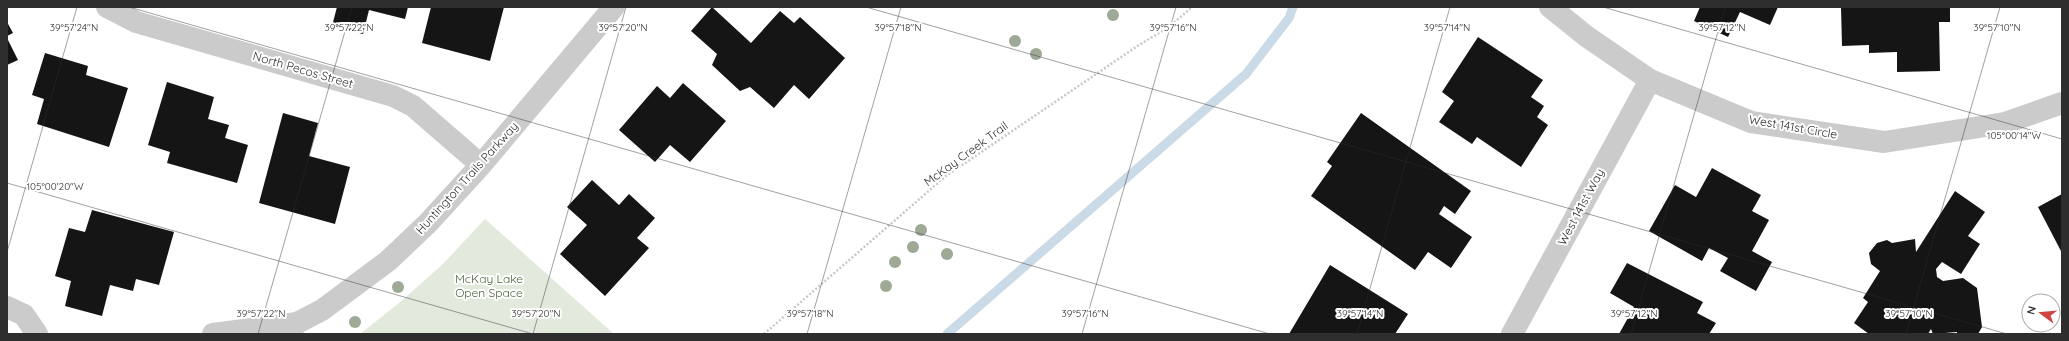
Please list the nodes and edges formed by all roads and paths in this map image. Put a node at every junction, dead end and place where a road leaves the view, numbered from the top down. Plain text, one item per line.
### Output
1 (107, 7) edge
2 (614, 7) edge
3 (1192, 7) edge
4 (1550, 7) edge
5 (1650, 80) junction
6 (2062, 103) edge
7 (481, 165) junction
8 (7, 307) edge
9 (293, 329) edge
10 (37, 334) edge
11 (213, 334) edge
12 (764, 334) edge
13 (1512, 334) edge

1 - 7 street, North Pecos Street
2 - 7 street, Huntington Trails Parkway
3 - 12 path, McKay Creek Trail
4 - 5 street, West 141st Circle
5 - 6 street, West 141st Circle
5 - 13 street, West 141st Way
7 - 9 street, Huntington Trails Parkway
8 - 10 street
9 - 11 street, Huntington Trails Parkway

